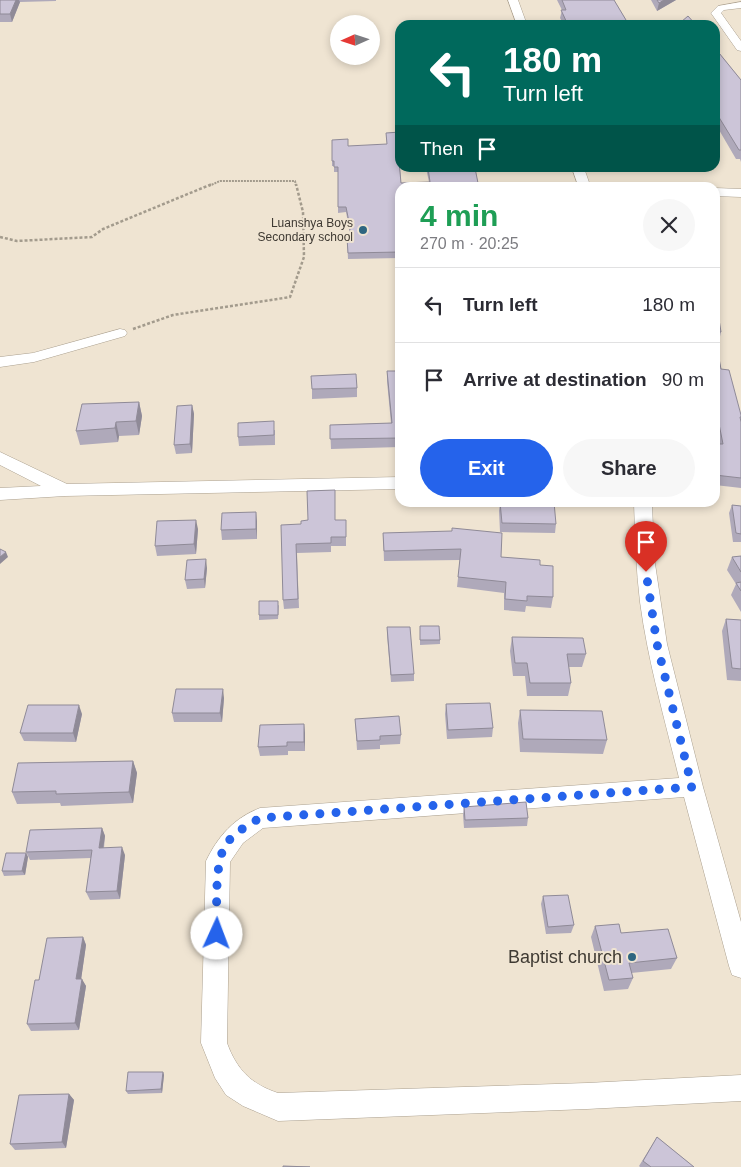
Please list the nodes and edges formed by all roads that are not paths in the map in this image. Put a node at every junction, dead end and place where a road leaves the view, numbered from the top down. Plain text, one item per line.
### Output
1 (513, 0) edge
2 (741, 5) edge
3 (520, 20) edge
4 (741, 48) edge
5 (720, 192) edge
6 (741, 193) edge
7 (120, 333) road end
8 (0, 362) edge
9 (0, 458) edge
10 (395, 483) edge
11 (65, 490) junction
12 (0, 494) edge
13 (643, 507) edge
14 (692, 787) junction
15 (741, 966) edge
16 (741, 1088) edge

1 - 3 street
2 - 4 street
5 - 6 street
7 - 8 street
9 - 11 street
10 - 11 street
11 - 12 street
13 - 14 street
14 - 15 street
14 - 16 street

